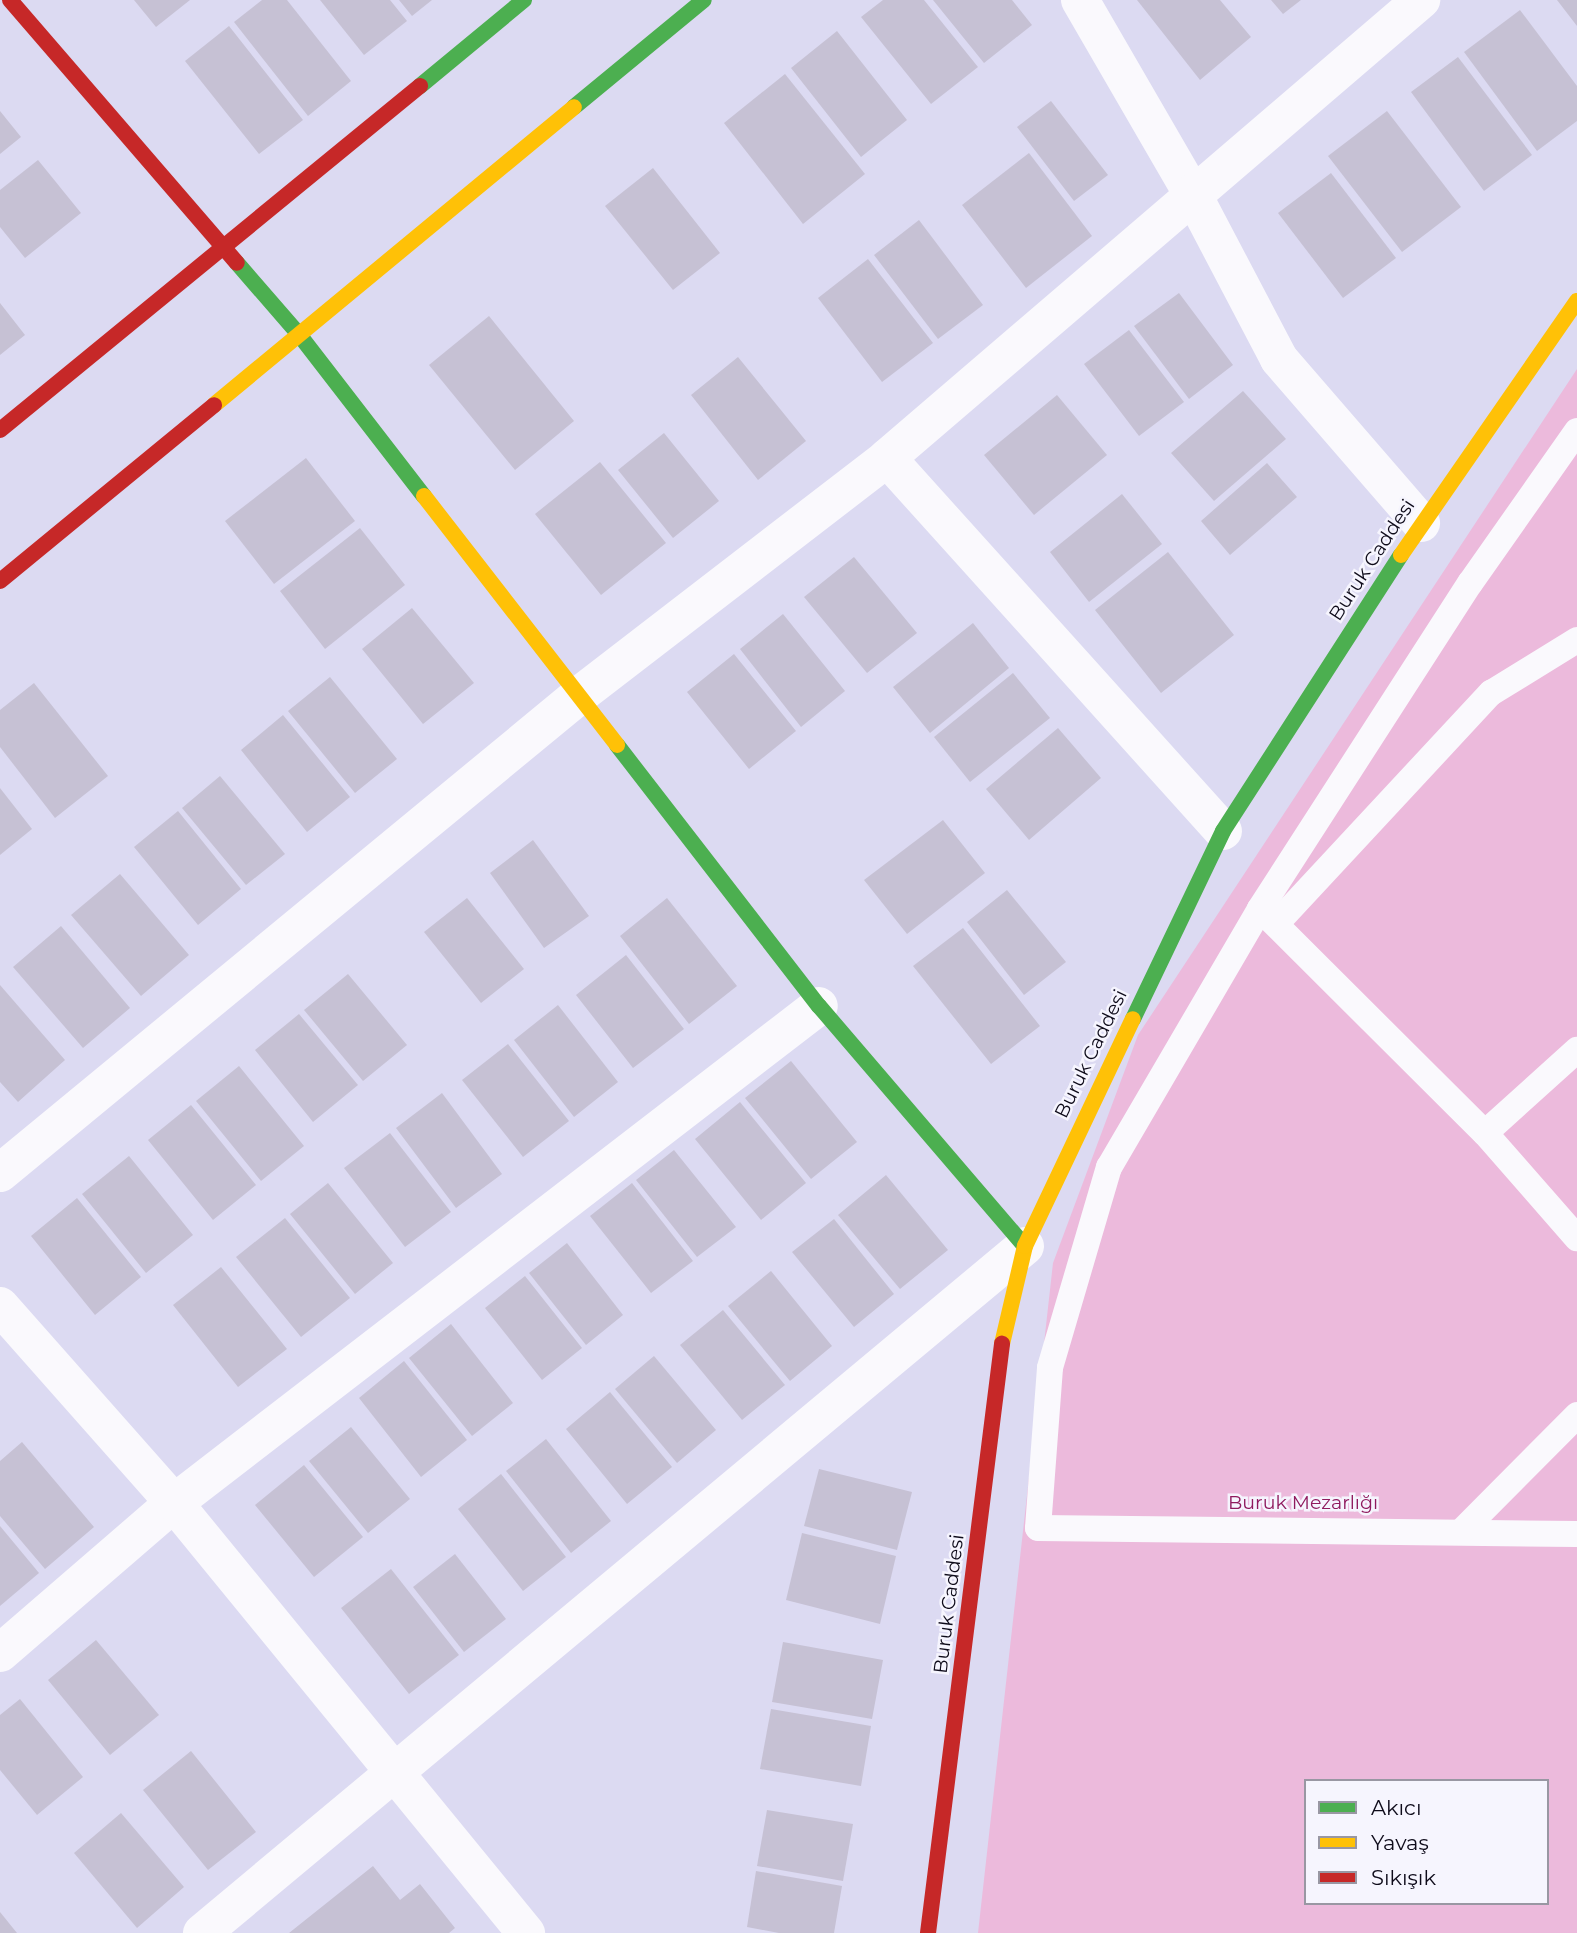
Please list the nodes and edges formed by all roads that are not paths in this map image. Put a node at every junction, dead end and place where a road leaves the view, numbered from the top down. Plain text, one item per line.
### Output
1 (10, 0) edge
2 (524, 0) edge
3 (704, 0) edge
4 (1080, 0) edge
5 (1421, 0) edge
6 (1192, 193) junction
7 (223, 247) junction
8 (1577, 301) edge
9 (301, 337) junction
10 (0, 430) edge
11 (1577, 431) edge
12 (887, 458) junction
13 (1420, 523) junction
14 (0, 581) edge
15 (1577, 640) edge
16 (577, 697) junction
17 (1223, 831) junction
18 (1268, 917) junction
19 (819, 1006) junction
20 (1577, 1050) edge
21 (1485, 1133) junction
22 (0, 1172) edge
23 (1577, 1238) edge
24 (1025, 1246) junction
25 (0, 1306) edge
26 (1577, 1415) edge
27 (174, 1503) junction
28 (1461, 1532) junction
29 (1577, 1534) edge
30 (0, 1653) edge
31 (395, 1774) junction
32 (202, 1933) edge
33 (526, 1933) edge
34 (928, 1933) edge

1 - 7 main road
2 - 7 main road
3 - 9 main road
4 - 6 street
5 - 6 street
6 - 12 street
6 - 13 street
7 - 9 main road
7 - 10 main road
8 - 13 main road, Buruk Caddesi
9 - 14 main road
9 - 16 main road
11 - 18 lane
12 - 16 street
12 - 17 street
13 - 17 main road, Buruk Caddesi
15 - 18 lane
16 - 19 main road
16 - 22 street
17 - 24 main road, Buruk Caddesi
18 - 21 lane
18 - 28 lane
19 - 24 main road
19 - 27 street
20 - 21 lane
21 - 23 lane
24 - 31 street
24 - 34 main road, Buruk Caddesi
25 - 27 street
26 - 28 lane
27 - 30 street
27 - 31 street
28 - 29 lane
31 - 32 street
31 - 33 street

